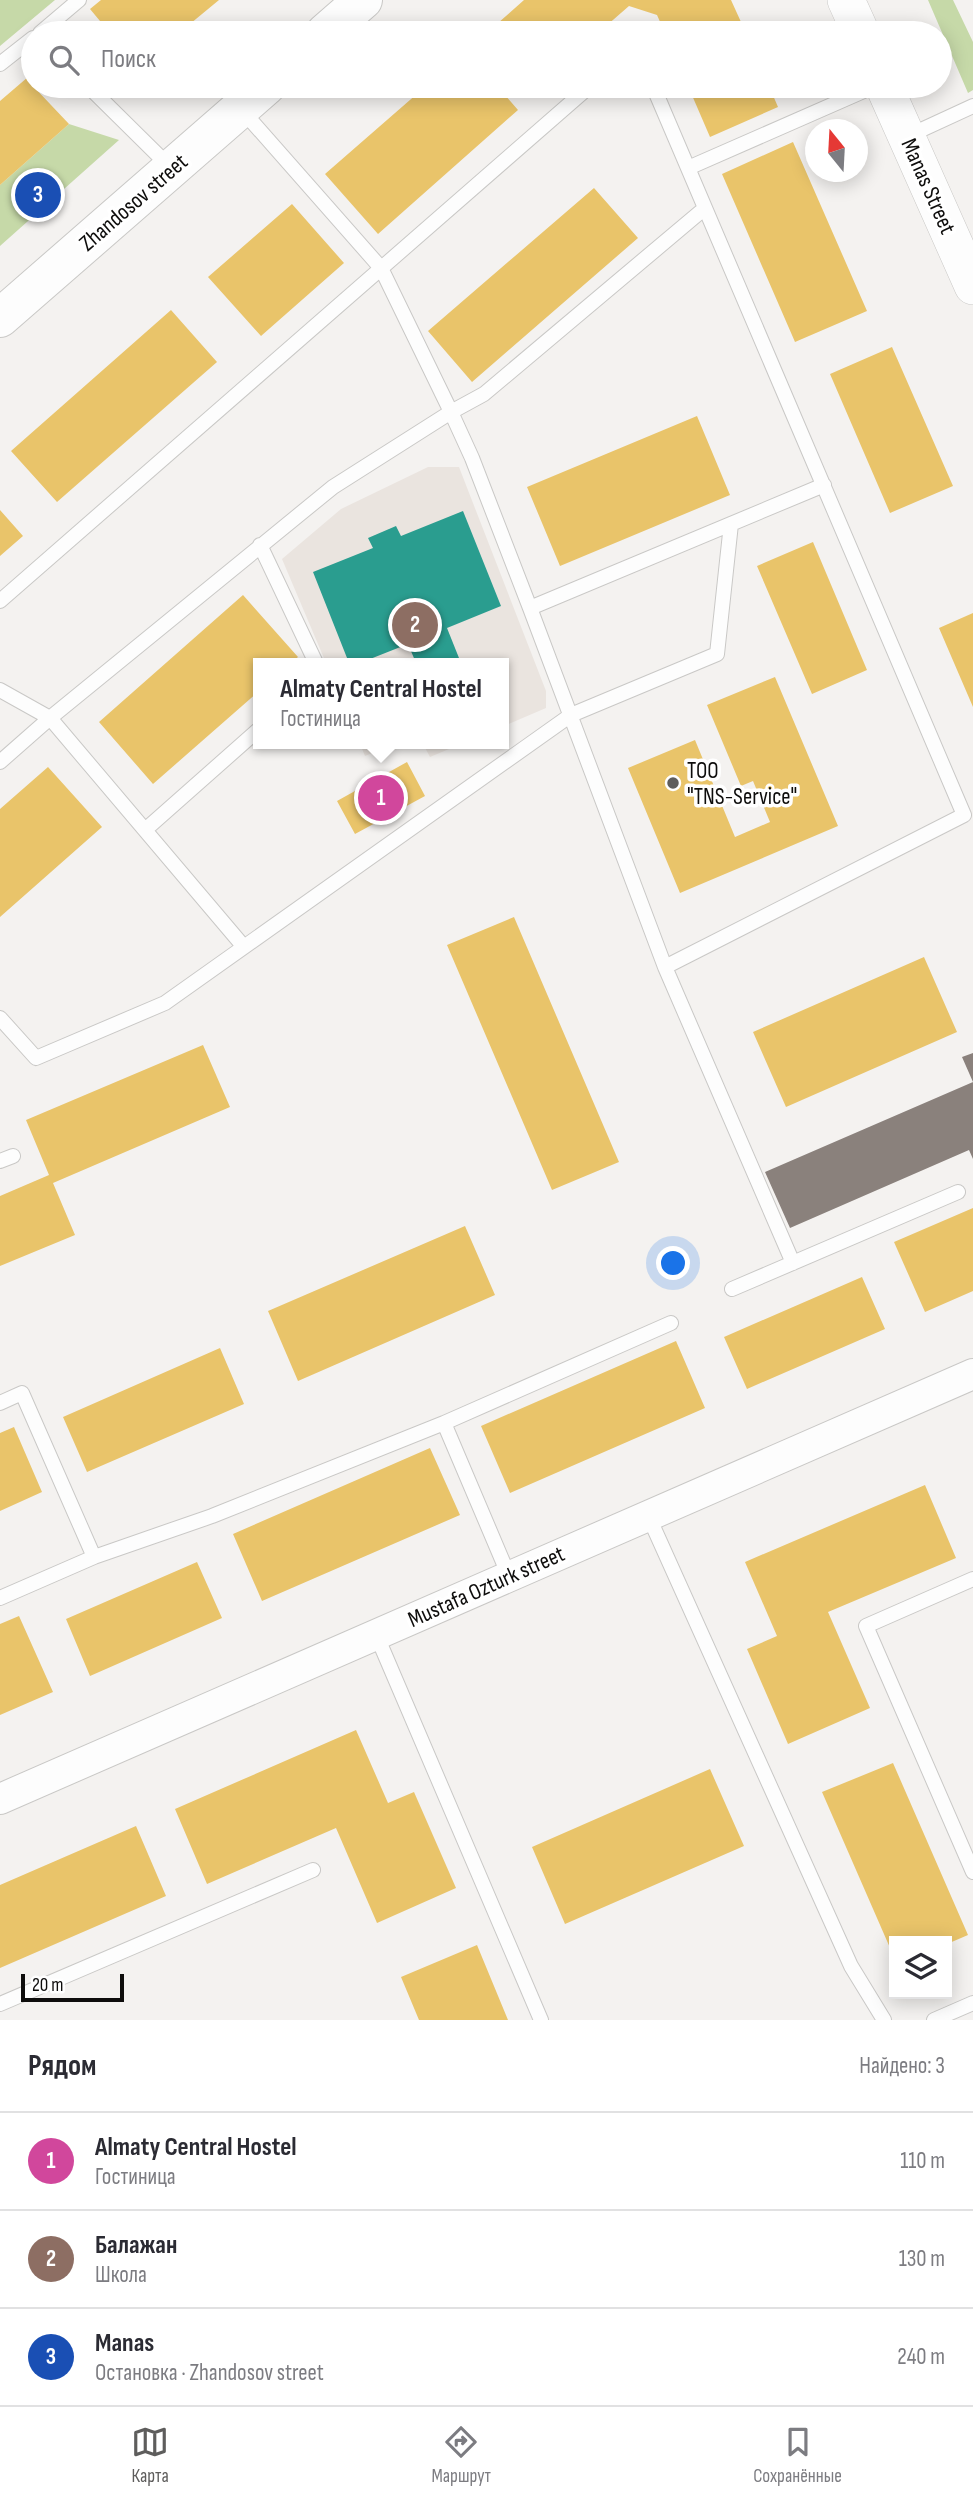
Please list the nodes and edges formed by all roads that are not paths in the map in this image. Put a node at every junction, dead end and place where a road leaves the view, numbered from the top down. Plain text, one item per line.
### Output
1 (79, 0) edge
2 (363, 0) edge
3 (846, 0) edge
4 (54, 21) edge
5 (339, 21) edge
6 (856, 21) edge
7 (21, 47) edge
8 (0, 64) edge
9 (100, 98) edge
10 (252, 98) edge
11 (254, 98) edge
12 (576, 98) edge
13 (658, 98) edge
14 (847, 98) edge
15 (889, 98) edge
16 (973, 106) edge
17 (907, 137) junction
18 (688, 167) junction
19 (171, 168) junction
20 (705, 208) junction
21 (381, 268) junction
22 (973, 286) edge
23 (0, 318) edge
24 (451, 412) junction
25 (824, 485) junction
26 (731, 524) junction
27 (260, 545) junction
28 (0, 601) edge
29 (530, 608) junction
30 (314, 658) edge
31 (0, 690) edge
32 (570, 715) junction
33 (50, 718) junction
34 (253, 734) edge
35 (0, 762) edge
36 (145, 830) junction
37 (244, 947) junction
38 (665, 968) junction
39 (0, 1018) edge
40 (958, 1192) dead end
41 (793, 1263) junction
42 (732, 1289) dead end
43 (671, 1323) dead end
44 (973, 1374) edge
45 (0, 1403) edge
46 (444, 1423) junction
47 (648, 1515) junction
48 (94, 1557) junction
49 (509, 1576) junction
50 (973, 1579) edge
51 (0, 1598) edge
52 (376, 1634) junction
53 (0, 1799) edge
54 (313, 1870) dead end
55 (973, 1872) edge
56 (973, 2003) edge
57 (0, 2004) edge
58 (541, 2020) edge
59 (884, 2020) edge
60 (934, 2020) edge

1 - 4 lane
2 - 5 main road
3 - 6 street
7 - 8 lane
9 - 19 lane
10 - 19 main road, Zhandosov street
11 - 21 lane
12 - 21 lane
13 - 18 lane
14 - 18 lane
15 - 17 street, Manas Street
16 - 17 lane
17 - 22 street, Manas Street
18 - 20 lane
19 - 23 main road, Zhandosov street
20 - 24 lane
20 - 25 lane
21 - 24 lane
21 - 28 lane
24 - 27 lane
24 - 29 lane
25 - 26 lane
25 - 38 lane
26 - 29 lane
26 - 32 lane
27 - 30 lane
27 - 33 lane
29 - 32 lane
31 - 33 lane
32 - 37 lane
32 - 38 lane
33 - 35 lane
33 - 36 lane
34 - 36 lane
36 - 37 lane
37 - 39 lane
38 - 41 lane
40 - 41 lane
41 - 42 lane
43 - 46 lane
44 - 47 street, Mustafa Ozturk street
45 - 48 lane
46 - 48 lane
46 - 49 lane
47 - 49 street, Mustafa Ozturk street
47 - 59 lane
48 - 51 lane
49 - 52 street, Mustafa Ozturk street
50 - 55 lane
52 - 53 street, Mustafa Ozturk street
52 - 58 lane
54 - 57 lane
56 - 60 lane

